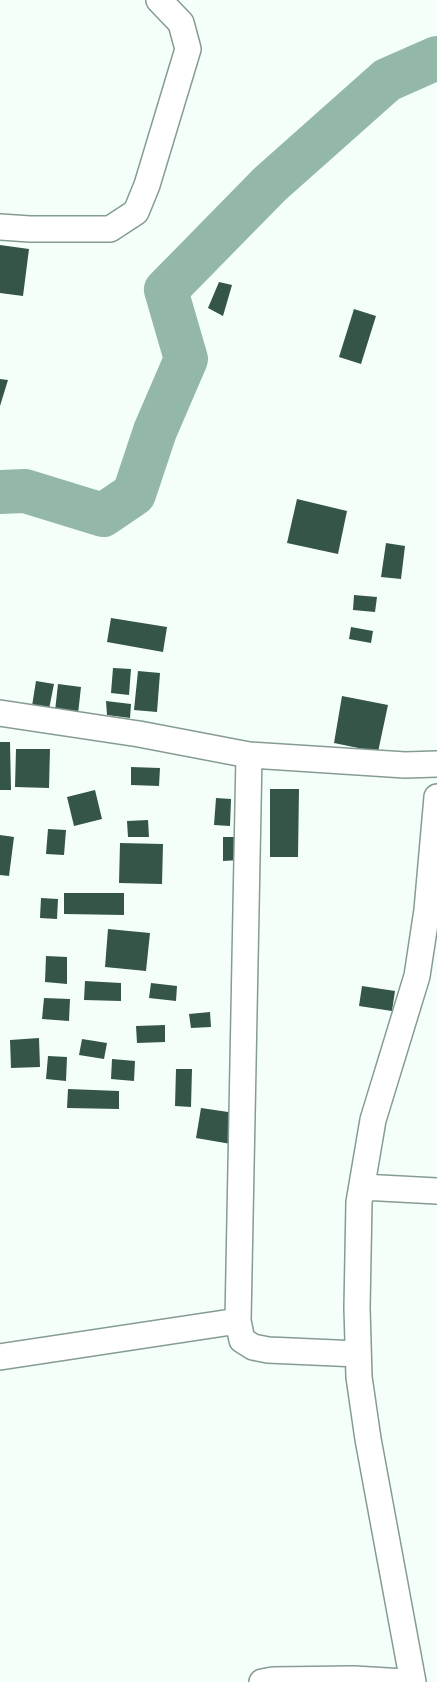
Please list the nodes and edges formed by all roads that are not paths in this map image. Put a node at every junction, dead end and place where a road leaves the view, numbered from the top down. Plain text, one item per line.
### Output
1 (159, 0) edge
2 (0, 227) edge
3 (0, 713) edge
4 (248, 755) junction
5 (437, 764) edge
6 (437, 797) edge
7 (428, 961) edge
8 (362, 1187) junction
9 (437, 1191) edge
10 (238, 1321) junction
11 (358, 1354) junction
12 (0, 1357) edge
13 (262, 1682) edge
14 (405, 1682) edge
15 (413, 1682) edge

1 - 2 street
3 - 4 street
4 - 5 street
4 - 10 street
6 - 7 street
7 - 8 street
8 - 9 street
8 - 11 street
10 - 11 street
10 - 12 street
11 - 15 street
13 - 14 street

